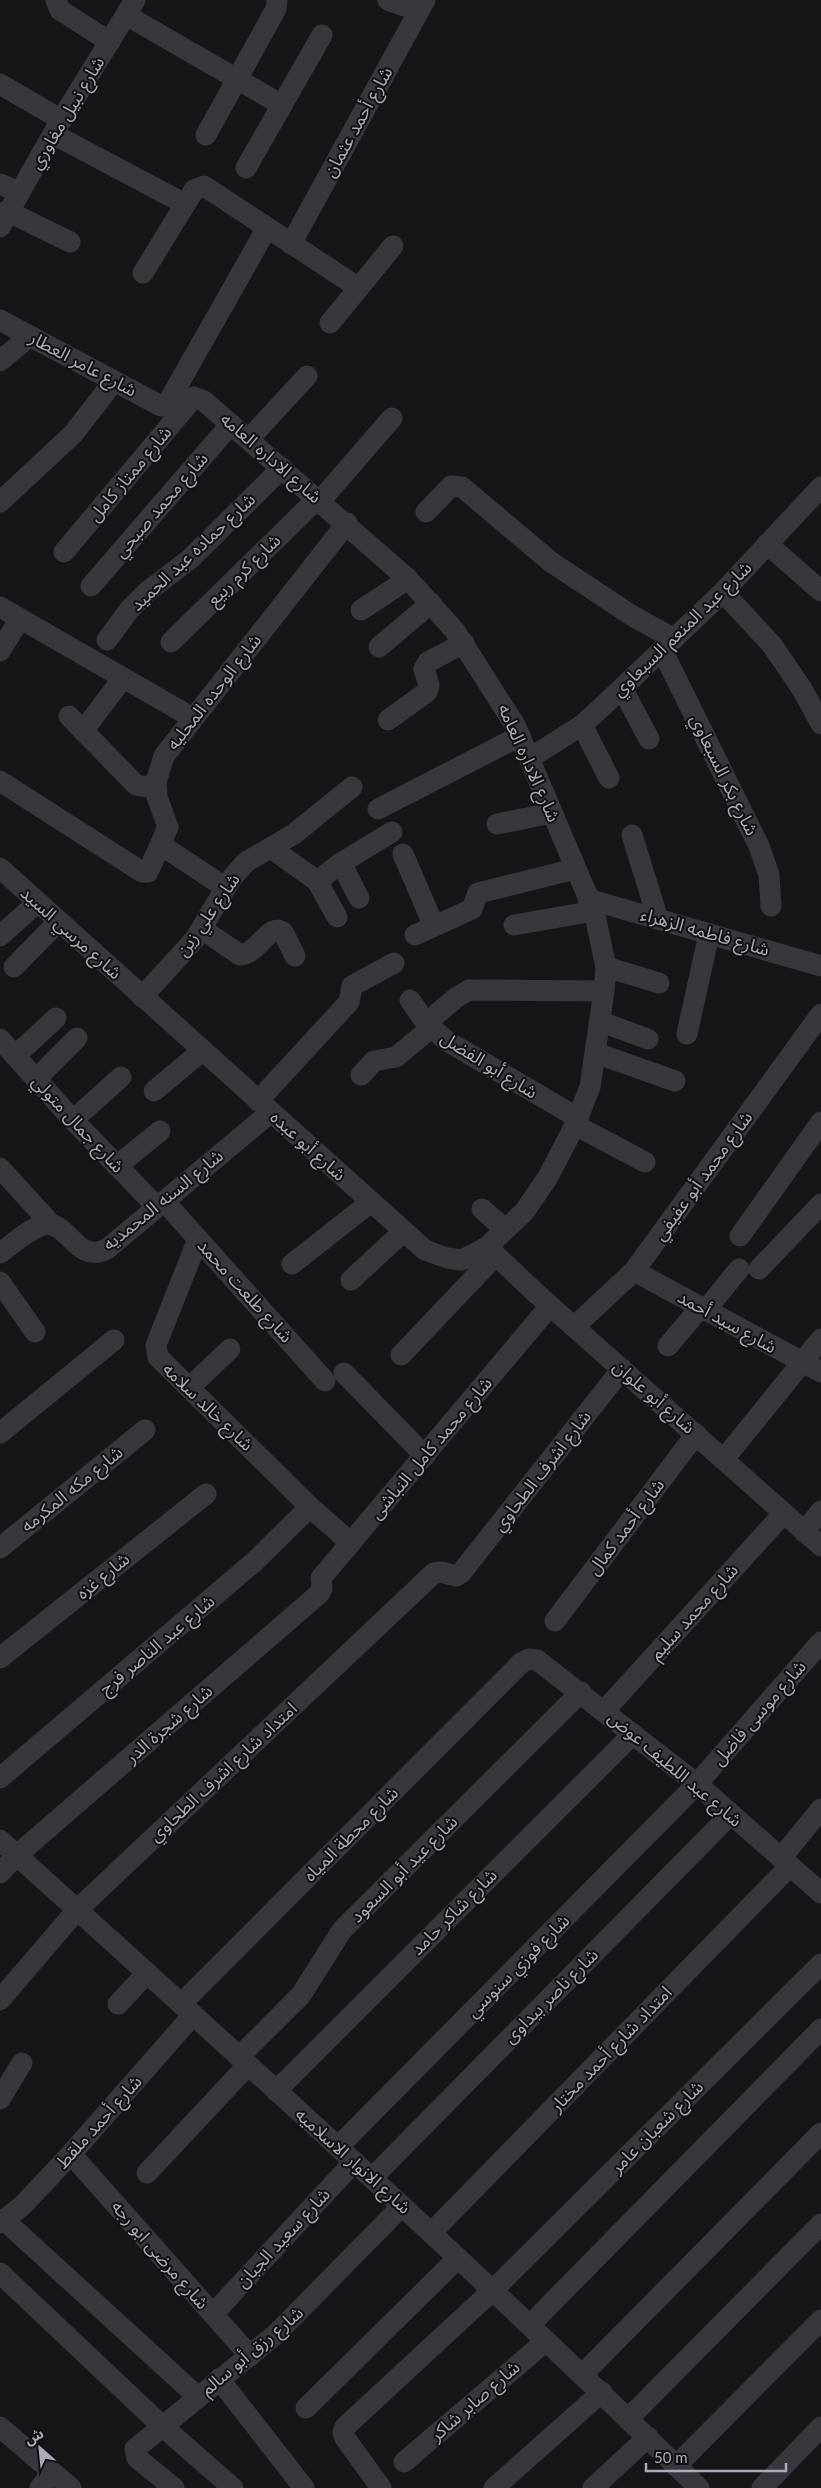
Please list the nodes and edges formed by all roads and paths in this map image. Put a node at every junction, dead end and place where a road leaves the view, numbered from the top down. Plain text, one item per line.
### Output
1 (56, 0) edge
2 (258, 0) edge
3 (270, 0) edge
4 (277, 0) edge
5 (388, 0) edge
6 (422, 6) edge
7 (130, 8) edge
8 (322, 36) dead end
9 (110, 42) junction
10 (237, 79) junction
11 (0, 84) edge
12 (282, 105) junction
13 (57, 127) junction
14 (206, 135) dead end
15 (246, 168) dead end
16 (9, 188) edge
17 (186, 204) junction
18 (4, 219) edge
19 (267, 228) junction
20 (70, 242) dead end
21 (291, 244) junction
22 (393, 246) dead end
23 (143, 274) dead end
24 (358, 288) junction
25 (0, 320) edge
26 (330, 323) dead end
27 (30, 336) junction
28 (0, 361) edge
29 (307, 376) dead end
30 (114, 381) junction
31 (195, 396) junction
32 (166, 406) junction
33 (392, 418) dead end
34 (231, 424) junction
35 (249, 439) junction
36 (282, 468) junction
37 (821, 487) edge
38 (319, 500) junction
39 (0, 502) edge
40 (426, 512) dead end
41 (347, 523) junction
42 (768, 544) junction
43 (64, 552) dead end
44 (408, 579) junction
45 (91, 586) dead end
46 (821, 591) edge
47 (723, 592) junction
48 (431, 603) junction
49 (0, 607) edge
50 (361, 610) dead end
51 (20, 618) junction
52 (108, 640) dead end
53 (171, 642) dead end
54 (464, 643) junction
55 (668, 644) junction
56 (379, 647) dead end
57 (0, 651) edge
58 (123, 678) junction
59 (622, 688) junction
60 (818, 710) edge
61 (193, 718) junction
62 (388, 720) dead end
63 (582, 724) junction
64 (520, 736) junction
65 (649, 739) dead end
66 (530, 758) junction
67 (609, 778) dead end
68 (0, 781) edge
69 (156, 782) junction
70 (352, 787) dead end
71 (378, 809) dead end
72 (552, 813) junction
73 (498, 824) dead end
74 (392, 832) dead end
75 (632, 835) dead end
76 (161, 845) junction
77 (271, 848) junction
78 (403, 854) dead end
79 (342, 863) junction
80 (0, 868) edge
81 (575, 869) junction
82 (317, 881) junction
83 (226, 888) junction
84 (359, 898) dead end
85 (37, 903) junction
86 (591, 905) junction
87 (771, 906) dead end
88 (337, 917) dead end
89 (658, 919) junction
90 (58, 922) junction
91 (514, 925) dead end
92 (202, 929) junction
93 (709, 934) junction
94 (0, 936) edge
95 (295, 956) dead end
96 (820, 962) edge
97 (394, 963) dead end
98 (14, 967) dead end
99 (606, 967) junction
100 (659, 984) dead end
101 (604, 991) junction
102 (142, 997) junction
103 (410, 1000) dead end
104 (821, 1014) edge
105 (56, 1018) dead end
106 (601, 1022) junction
107 (428, 1025) junction
108 (687, 1034) dead end
109 (77, 1038) dead end
110 (0, 1039) edge
111 (648, 1039) dead end
112 (202, 1051) junction
113 (596, 1053) junction
114 (15, 1056) junction
115 (361, 1074) dead end
116 (121, 1077) dead end
117 (36, 1079) junction
118 (676, 1081) dead end
119 (154, 1091) dead end
120 (264, 1107) junction
121 (73, 1120) junction
122 (577, 1122) junction
123 (821, 1122) edge
124 (160, 1131) dead end
125 (645, 1162) dead end
126 (117, 1166) junction
127 (0, 1168) edge
128 (370, 1202) junction
129 (160, 1204) junction
130 (821, 1204) edge
131 (482, 1209) dead end
132 (53, 1226) junction
133 (505, 1229) junction
134 (404, 1231) junction
135 (740, 1236) dead end
136 (198, 1239) junction
137 (492, 1251) junction
138 (0, 1254) edge
139 (292, 1264) dead end
140 (634, 1271) junction
141 (351, 1280) dead end
142 (0, 1282) edge
143 (550, 1306) junction
144 (703, 1309) junction
145 (574, 1327) junction
146 (35, 1332) dead end
147 (821, 1339) edge
148 (114, 1340) dead end
149 (668, 1346) dead end
150 (230, 1349) dead end
151 (401, 1355) dead end
152 (801, 1363) junction
153 (622, 1369) junction
154 (821, 1372) edge
155 (189, 1388) junction
156 (145, 1430) dead end
157 (0, 1433) edge
158 (696, 1434) junction
159 (425, 1456) junction
160 (724, 1458) junction
161 (206, 1494) dead end
162 (310, 1507) junction
163 (821, 1511) edge
164 (784, 1514) junction
165 (804, 1532) junction
166 (351, 1542) junction
167 (821, 1546) edge
168 (0, 1548) edge
169 (462, 1573) joint
170 (320, 1593) joint
171 (555, 1621) dead end
172 (821, 1642) edge
173 (0, 1658) edge
174 (521, 1663) joint
175 (581, 1692) junction
176 (605, 1710) junction
177 (633, 1734) junction
178 (0, 1778) edge
179 (697, 1784) junction
180 (821, 1809) edge
181 (731, 1814) junction
182 (0, 1840) edge
183 (17, 1856) junction
184 (785, 1862) junction
185 (0, 1873) edge
186 (821, 1893) edge
187 (77, 1910) junction
188 (821, 1964) edge
189 (147, 1973) junction
190 (0, 2000) edge
191 (118, 2004) dead end
192 (187, 2010) junction
193 (821, 2029) edge
194 (244, 2061) junction
195 (22, 2063) dead end
196 (276, 2091) junction
197 (0, 2099) edge
198 (821, 2132) edge
199 (338, 2147) junction
200 (71, 2154) junction
201 (354, 2162) junction
202 (147, 2173) dead end
203 (372, 2178) junction
204 (402, 2206) junction
205 (2, 2221) edge
206 (821, 2224) edge
207 (431, 2233) junction
208 (458, 2258) junction
209 (0, 2273) edge
210 (493, 2290) junction
211 (213, 2314) junction
212 (821, 2320) edge
213 (530, 2325) junction
214 (546, 2341) junction
215 (250, 2356) junction
216 (582, 2375) junction
217 (219, 2379) junction
218 (602, 2392) junction
219 (198, 2397) junction
220 (306, 2408) dead end
221 (628, 2419) junction
222 (162, 2426) junction
223 (0, 2427) edge
224 (821, 2427) edge
225 (648, 2437) junction
226 (404, 2462) dead end
227 (676, 2466) junction
228 (46, 2480) edge
229 (71, 2488) edge
230 (174, 2488) edge
231 (233, 2488) edge
232 (304, 2488) edge
233 (381, 2488) edge
234 (494, 2488) edge
235 (593, 2488) edge
236 (698, 2488) edge
237 (762, 2488) edge

1 - 9 street
2 - 3 street
4 - 10 street
5 - 6 street
6 - 21 street, شارع أحمد عثمان
7 - 9 street, شارع نبيل مغاوري
7 - 10 street
8 - 12 street
9 - 13 street, شارع نبيل مغاوري
10 - 12 street
10 - 14 street
11 - 13 street
12 - 15 street
13 - 16 street, شارع نبيل مغاوري
13 - 17 street
16 - 18 street, شارع نبيل مغاوري
17 - 19 street
17 - 23 street
18 - 20 street
19 - 21 street
19 - 32 street
21 - 24 street
22 - 24 street
24 - 26 street
25 - 27 street, شارع عامر العطار
27 - 28 street
27 - 30 street, شارع عامر العطار
29 - 35 street
30 - 32 street, شارع عامر العطار
30 - 39 street
31 - 32 street
31 - 34 street, شارع الاداره العامه
31 - 43 street, شارع ممتاز كامل
33 - 38 street, شارع كرم ربيع
34 - 35 street, شارع الاداره العامه
34 - 45 street, شارع محمد صبحي
35 - 36 street, شارع الاداره العامه
36 - 38 street, شارع الاداره العامه
36 - 52 street, شارع حماده عبد الحميد
37 - 42 street, شارع عبد المنعم السبعاوي
38 - 41 street, شارع الاداره العامه
38 - 53 street, شارع كرم ربيع
40 - 55 street
41 - 44 street, شارع الاداره العامه
41 - 61 street, شارع الوحده المحليه
42 - 46 street
42 - 47 street, شارع عبد المنعم السبعاوي
44 - 48 street, شارع الاداره العامه
44 - 50 street
47 - 55 street, شارع عبد المنعم السبعاوي
47 - 60 street
48 - 54 street, شارع الاداره العامه
48 - 56 street
49 - 51 street
51 - 57 street
51 - 58 street
54 - 62 street
54 - 64 street, شارع الاداره العامه
55 - 59 street, شارع عبد المنعم السبعاوي
55 - 87 street, شارع بكر السبعاوي
58 - 61 street
58 - 69 street
59 - 63 street, شارع عبد المنعم السبعاوي
59 - 65 street
61 - 69 street, شارع الوحده المحليه
63 - 66 street, شارع عبد المنعم السبعاوي
63 - 67 street
64 - 66 street, شارع الاداره العامه
64 - 71 street
66 - 72 street, شارع الاداره العامه
68 - 76 street, شارع الوحده المحليه
69 - 76 street, شارع الوحده المحليه
70 - 77 street, شارع علي زين
72 - 73 street
72 - 81 street, شارع الاداره العامه
74 - 79 street
75 - 89 street
76 - 83 street
77 - 82 street
77 - 83 street, شارع علي زين
78 - 81 street
79 - 82 street
79 - 84 street
80 - 85 street, شارع مرسي السيد
81 - 86 street, شارع الاداره العامه
82 - 88 street
83 - 92 street, شارع علي زين
85 - 90 street, شارع مرسي السيد
85 - 94 street
86 - 89 street, شارع فاطمه الزهراء
86 - 91 street
86 - 99 street, شارع الاداره العامه
89 - 93 street, شارع فاطمه الزهراء
90 - 98 street
90 - 102 street, شارع مرسي السيد
92 - 95 street
92 - 102 street, شارع علي زين
93 - 96 street, شارع فاطمه الزهراء
93 - 108 street
97 - 120 street, شارع السنه المحمديه
99 - 100 street
99 - 101 street, شارع الاداره العامه
101 - 106 street, شارع الاداره العامه
101 - 107 street
102 - 112 street, شارع أبو عبده
103 - 107 street, شارع أبو الفضل
104 - 140 street, شارع محمد أبو عفيفي
105 - 114 street
106 - 111 street
106 - 113 street, شارع الاداره العامه
107 - 115 street
107 - 122 street, شارع أبو الفضل
109 - 117 street
110 - 114 street, شارع جمال متولي
112 - 119 street
112 - 120 street, شارع أبو عبده
113 - 118 street
113 - 122 street, شارع الاداره العامه
114 - 117 street, شارع جمال متولي
116 - 121 street
117 - 121 street, شارع جمال متولي
120 - 128 street, شارع أبو عبده
120 - 129 street, شارع السنه المحمديه
121 - 126 street, شارع جمال متولي
122 - 125 street, شارع أبو الفضل
122 - 133 street, شارع الاداره العامه
123 - 135 street
124 - 126 street
126 - 129 street, شارع جمال متولي
127 - 132 street, شارع السنه المحمديه
128 - 134 street, شارع أبو عبده
128 - 139 street
129 - 132 street, شارع السنه المحمديه
129 - 136 street, شارع طلعت محمد
130 - 144 street
131 - 133 street
132 - 138 street
133 - 137 street, شارع الاداره العامه
134 - 137 street, شارع أبو عبده
134 - 141 street
136 - 155 street, شارع خالد سلامه
136 - 159 street, شارع طلعت محمد
137 - 143 street, شارع أبو علوان
137 - 151 street
140 - 144 street, شارع سيد أحمد
140 - 145 street, شارع محمد أبو عفيفي
142 - 146 street
143 - 145 street, شارع أبو علوان
143 - 159 street, شارع محمد كامل النباشى
144 - 149 street
144 - 152 street, شارع سيد أحمد
145 - 153 street, شارع أبو علوان
147 - 152 street
148 - 157 street
150 - 155 street
152 - 154 street, شارع سيد أحمد
152 - 160 street
153 - 158 street, شارع أبو علوان
153 - 169 street, شارع اشرف الطحاوي
155 - 162 street, شارع خالد سلامه
156 - 168 street, شارع مكه المكرمه
158 - 160 street, شارع أبو علوان
158 - 171 street, شارع أحمد كمال
159 - 166 street, شارع محمد كامل النباشى
160 - 164 street, شارع أبو علوان
161 - 173 street, شارع غزه
162 - 166 street, شارع خالد سلامه
162 - 178 street, شارع عبد الناصر فرج
163 - 165 street
164 - 165 street, شارع أبو علوان
164 - 176 street, شارع محمد سليم
165 - 167 street, شارع أبو علوان
166 - 170 street, شارع محمد كامل النباشى
169 - 187 street, امتداد شارع اشرف الطحاوي
170 - 183 street, شارع شجرة الدر
172 - 179 street, شارع موسى فاضل
174 - 175 street, شارع عبد اللطيف عوض
174 - 192 street, شارع محطة المياه
175 - 176 street, شارع عبد اللطيف عوض
175 - 194 street, شارع عيد أبو السعود
176 - 177 street, شارع عبد اللطيف عوض
177 - 179 street, شارع عبد اللطيف عوض
177 - 196 street, شارع شاكر حامد
179 - 181 street, شارع عبد اللطيف عوض
179 - 199 street, شارع فوزي سنوسي
180 - 184 street, امتداد شارع أحمد مختار
181 - 184 street, شارع عبد اللطيف عوض
181 - 203 street, شارع ناصر بيداوى
182 - 183 street, شارع الانوار الاسلاميه
183 - 185 street, شارع شجرة الدر
183 - 187 street, شارع الانوار الاسلاميه
184 - 186 street, شارع عبد اللطيف عوض
184 - 207 street, امتداد شارع أحمد مختار
187 - 189 street, شارع الانوار الاسلاميه
187 - 190 street, امتداد شارع اشرف الطحاوي
188 - 210 street, شارع شعبان عامر
189 - 191 street
189 - 192 street, شارع الانوار الاسلاميه
192 - 194 street, شارع الانوار الاسلاميه
192 - 200 street, شارع أحمد ملقط
193 - 213 street
194 - 196 street, شارع الانوار الاسلاميه
194 - 202 street, شارع عيد أبو السعود
195 - 197 street
196 - 199 street, شارع الانوار الاسلاميه
198 - 216 street
199 - 201 street, شارع الانوار الاسلاميه
200 - 205 street, شارع أحمد ملقط
200 - 211 street, شارع مرضى ابو رجه
201 - 203 street, شارع الانوار الاسلاميه
201 - 211 street, شارع سعيد الجبان
203 - 204 street, شارع الانوار الاسلاميه
204 - 207 street, شارع الانوار الاسلاميه
204 - 215 street, شارع رزق أبو سالم
205 - 219 street
206 - 221 street
207 - 208 street, شارع الانوار الاسلاميه
208 - 210 street, شارع الانوار الاسلاميه
208 - 220 street
209 - 222 street
210 - 213 street, شارع الانوار الاسلاميه
210 - 233 street, شارع شعبان عامر
211 - 215 street, شارع مرضى ابو رجه
212 - 227 street
213 - 214 street, شارع الانوار الاسلاميه
214 - 216 street, شارع الانوار الاسلاميه
214 - 226 street, شارع صابر شاكر
215 - 217 street, شارع رزق أبو سالم
216 - 218 street, شارع الانوار الاسلاميه
217 - 219 street, شارع رزق أبو سالم
217 - 232 street
218 - 221 street, شارع الانوار الاسلاميه
218 - 234 street
219 - 222 street, شارع رزق أبو سالم
221 - 225 street, شارع الانوار الاسلاميه
222 - 230 street, شارع رزق أبو سالم
222 - 231 street
223 - 228 street
224 - 237 street
225 - 227 street, شارع الانوار الاسلاميه
225 - 235 street
227 - 236 street, شارع الانوار الاسلاميه
228 - 229 street

